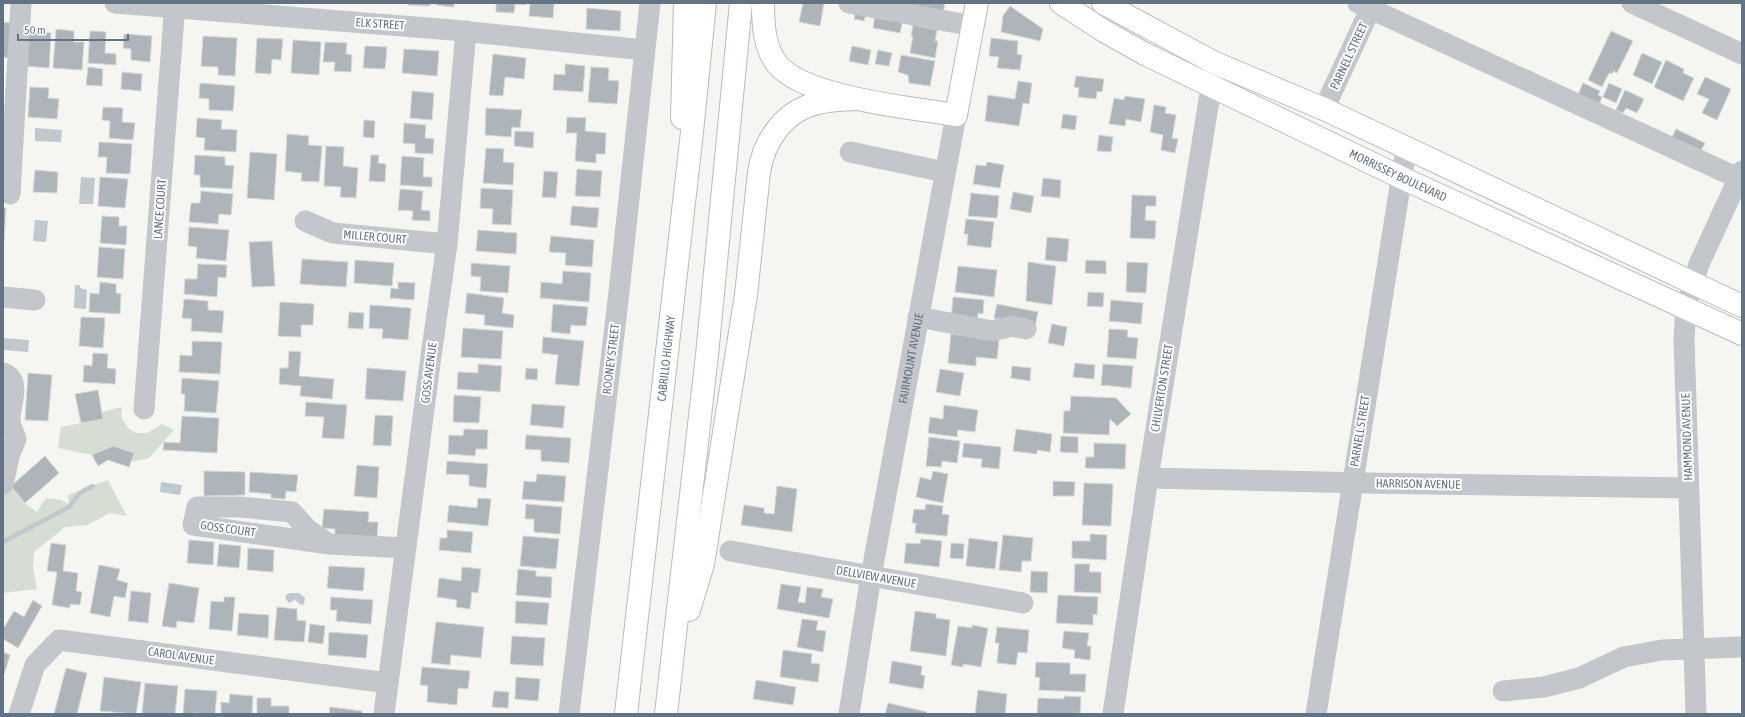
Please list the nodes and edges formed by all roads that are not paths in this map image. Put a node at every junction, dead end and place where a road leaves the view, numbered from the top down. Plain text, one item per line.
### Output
1 (22, 3) edge
2 (115, 3) edge
3 (650, 3) edge
4 (685, 3) edge
5 (705, 3) edge
6 (741, 3) edge
7 (763, 3) edge
8 (849, 3) edge
9 (978, 3) edge
10 (1061, 3) edge
11 (1103, 3) edge
12 (1632, 3) edge
13 (1367, 5) edge
14 (175, 6) edge
15 (349, 12) edge
16 (973, 26) junction
17 (466, 31) junction
18 (644, 50) junction
19 (1742, 54) edge
20 (1215, 63) junction
21 (1211, 85) junction
22 (856, 99) junction
23 (1324, 109) junction
24 (956, 115) junction
25 (1406, 149) junction
26 (850, 152) dead end
27 (945, 172) junction
28 (1741, 176) edge
29 (1400, 177) junction
30 (10, 194) dead end
31 (685, 195) junction
32 (305, 221) dead end
33 (447, 244) junction
34 (1693, 283) junction
35 (3, 297) edge
36 (35, 300) dead end
37 (1742, 306) edge
38 (1686, 307) junction
39 (918, 317) junction
40 (1026, 329) dead end
41 (1742, 334) edge
42 (3, 373) edge
43 (144, 409) dead end
44 (1148, 478) junction
45 (1352, 483) junction
46 (3, 484) edge
47 (1688, 488) junction
48 (329, 544) junction
49 (406, 548) junction
50 (730, 551) dead end
51 (871, 576) junction
52 (1023, 603) dead end
53 (1742, 647) edge
54 (1694, 648) junction
55 (673, 661) junction
56 (388, 683) junction
57 (1503, 691) dead end
58 (19, 714) edge
59 (384, 714) edge
60 (569, 714) edge
61 (626, 714) edge
62 (666, 714) edge
63 (849, 714) edge
64 (1113, 714) edge
65 (1316, 714) edge
66 (1696, 714) edge

1 - 30 street
2 - 14 street, ELK STREET
3 - 18 street, ROONEY STREET
4 - 31 main road
5 - 31 main road, CABRILLO HIGHWAY
6 - 55 main road
7 - 22 main road
8 - 16 street
9 - 16 main road, FAIRMOUNT AVENUE
10 - 21 main road, MORRISSEY BOULEVARD
11 - 20 main road
12 - 19 street
13 - 23 street, PARNELL STREET
13 - 28 street
14 - 15 street, ELK STREET
14 - 43 street, LANCE COURT
15 - 17 street, ELK STREET
16 - 24 main road, FAIRMOUNT AVENUE
17 - 18 street, ELK STREET
17 - 33 street, GOSS AVENUE
18 - 60 street, ROONEY STREET
20 - 21 street, CHILVERTON STREET
20 - 23 main road
21 - 29 main road, MORRISSEY BOULEVARD
21 - 44 street, CHILVERTON STREET
22 - 24 main road
22 - 55 main road
23 - 25 main road
24 - 27 street, FAIRMOUNT AVENUE
25 - 29 street, PARNELL STREET
25 - 34 main road
26 - 27 street
27 - 39 street, FAIRMOUNT AVENUE
28 - 34 street, HAMMOND AVENUE
29 - 38 main road, MORRISSEY BOULEVARD
29 - 45 street, PARNELL STREET
31 - 61 main road, CABRILLO HIGHWAY
32 - 33 street, MILLER COURT
33 - 49 street, GOSS AVENUE
34 - 37 main road
34 - 38 street, HAMMOND AVENUE
35 - 36 street
38 - 41 main road, MORRISSEY BOULEVARD
38 - 47 street, HAMMOND AVENUE
39 - 40 street
39 - 51 street, FAIRMOUNT AVENUE
42 - 46 street
44 - 45 street, HARRISON AVENUE
44 - 64 street, CHILVERTON STREET
45 - 47 street, HARRISON AVENUE
45 - 65 street, PARNELL STREET
47 - 54 street, HAMMOND AVENUE
48 - 48 street, GOSS COURT
48 - 49 street, GOSS COURT
49 - 56 street, GOSS AVENUE
50 - 51 street, DELLVIEW AVENUE
51 - 52 street, DELLVIEW AVENUE
51 - 63 street, FAIRMOUNT AVENUE
53 - 54 street
54 - 57 street
54 - 66 street, HAMMOND AVENUE
55 - 62 main road
56 - 58 street, CAROL AVENUE
56 - 59 street, GOSS AVENUE

